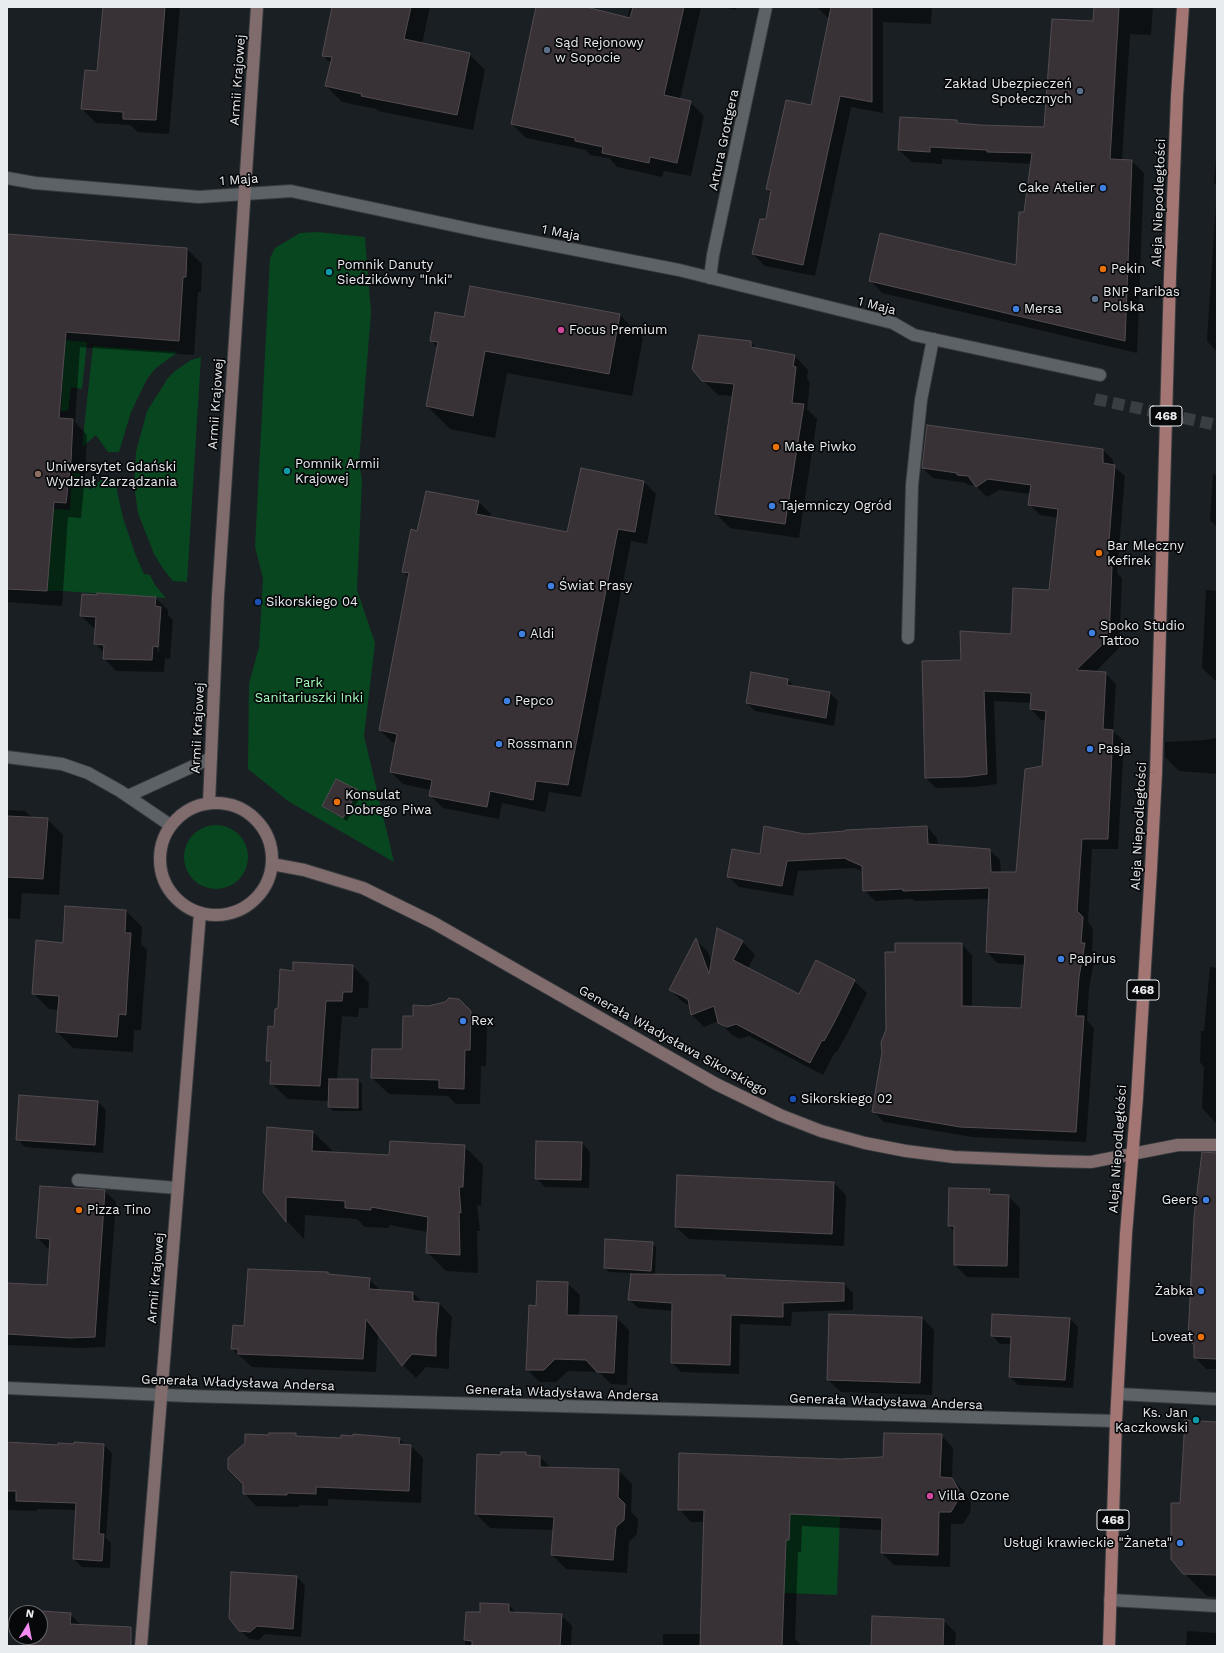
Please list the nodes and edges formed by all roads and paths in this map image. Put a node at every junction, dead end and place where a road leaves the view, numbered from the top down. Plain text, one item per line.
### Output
1 (257, 7) edge
2 (766, 7) edge
3 (1183, 7) edge
4 (7, 178) edge
5 (244, 194) junction
6 (710, 278) junction
7 (933, 338) junction
8 (1100, 375) dead end
9 (908, 638) dead end
10 (7, 757) edge
11 (211, 758) junction
12 (128, 796) junction
13 (208, 803) junction
14 (170, 825) junction
15 (272, 864) junction
16 (200, 913) junction
17 (1217, 1145) edge
18 (1133, 1154) junction
19 (78, 1180) dead end
20 (177, 1188) junction
21 (7, 1388) edge
22 (1118, 1394) junction
23 (161, 1395) junction
24 (1217, 1399) edge
25 (1116, 1421) junction
26 (1110, 1600) junction
27 (1217, 1606) edge
28 (141, 1646) edge
29 (1109, 1646) edge

1 - 5 street, Armii Krajowej
2 - 6 street, Artura Grottgera
3 - 18 main road, Aleja Niepodległości / 468
4 - 5 street, 1 Maja
5 - 6 street, 1 Maja
5 - 11 street, Armii Krajowej
6 - 7 street, 1 Maja
7 - 8 street, 1 Maja
7 - 9 street
10 - 12 street
11 - 12 street
11 - 13 street, Armii Krajowej
12 - 14 street
13 - 14 street
13 - 15 street
14 - 16 street
15 - 16 street
15 - 18 street, Generała Władysława Sikorskiego
16 - 20 street, Armii Krajowej
17 - 18 street, Generała Władysława Sikorskiego
18 - 22 main road, Aleja Niepodległości / 468
19 - 20 street
20 - 23 street, Armii Krajowej
21 - 23 street, Generała Władysława Andersa
22 - 24 street
22 - 25 main road, Aleja Niepodległości / 468
23 - 25 street, Generała Władysława Andersa
23 - 28 street, Armii Krajowej
25 - 26 main road, Aleja Niepodległości / 468
26 - 27 street
26 - 29 main road, Aleja Niepodległości / 468

